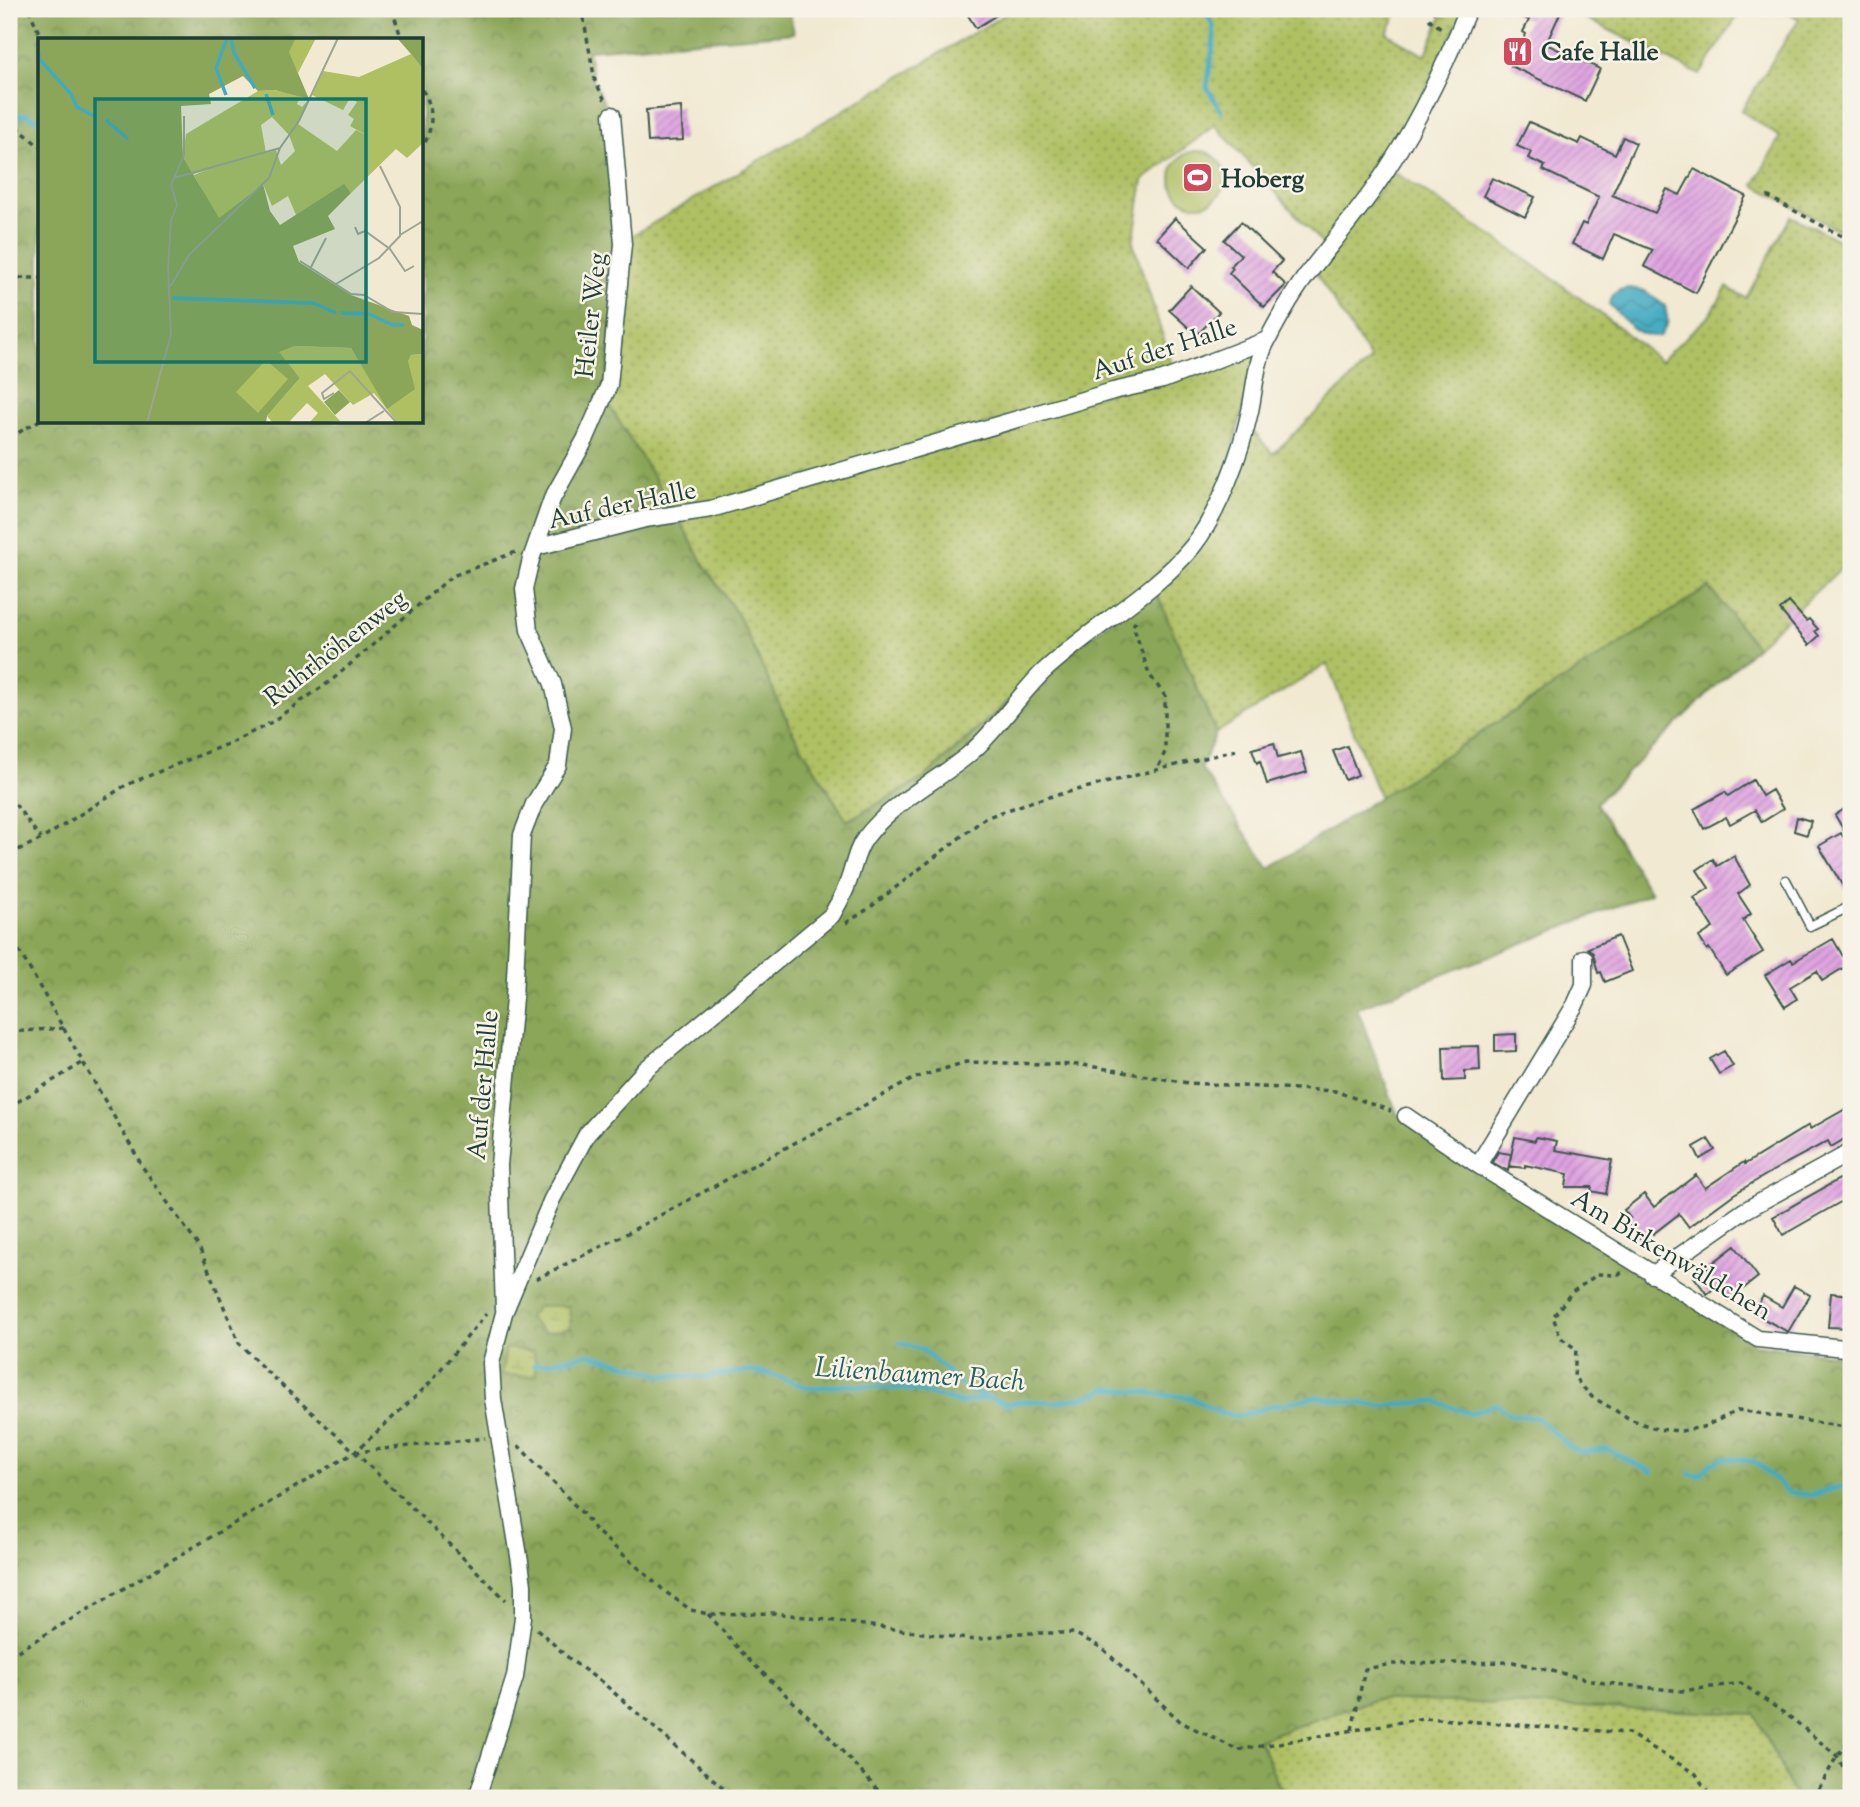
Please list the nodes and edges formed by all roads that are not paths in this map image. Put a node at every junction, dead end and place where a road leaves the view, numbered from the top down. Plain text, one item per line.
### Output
1 (1468, 9) edge
2 (612, 115) road end
3 (1267, 340) junction
4 (536, 547) junction
5 (1786, 880) dead end
6 (1851, 906) edge
7 (1584, 958) dead end
8 (1406, 1116) road end
9 (1851, 1152) edge
10 (1478, 1165) junction
11 (1652, 1275) junction
12 (508, 1290) junction
13 (1851, 1354) edge
14 (477, 1798) edge

1 - 3 street, Auf der Halle
2 - 4 street, Heiler Weg
3 - 4 street, Auf der Halle
3 - 12 street, Auf der Halle
4 - 12 street, Auf der Halle
5 - 6 lane
7 - 10 street
8 - 10 street, Am Birkenwäldchen
9 - 11 street
10 - 11 street, Am Birkenwäldchen
11 - 13 street, Am Birkenwäldchen
12 - 14 street, Auf der Halle

